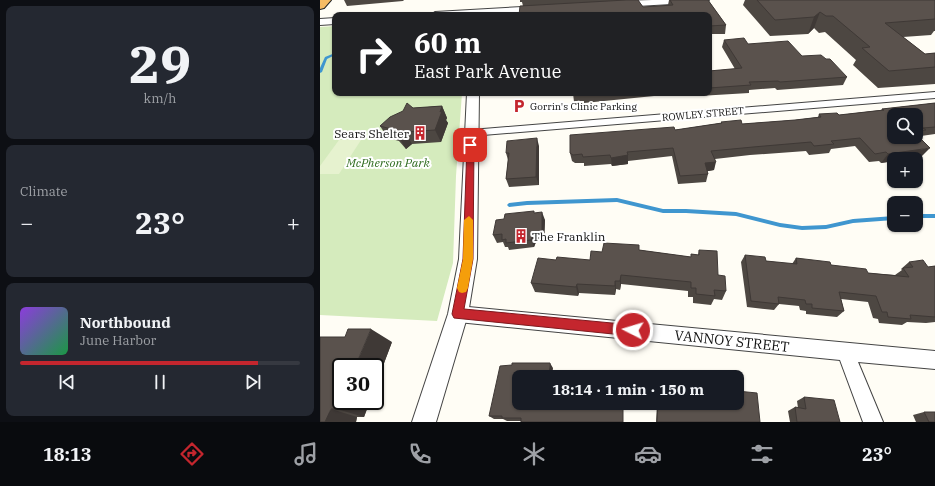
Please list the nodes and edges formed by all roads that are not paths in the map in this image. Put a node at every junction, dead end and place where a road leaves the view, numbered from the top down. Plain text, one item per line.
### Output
1 (326, 0) edge
2 (705, 0) edge
3 (642, 2) edge
4 (614, 5) edge
5 (320, 6) edge
6 (547, 9) edge
7 (476, 11) edge
8 (466, 12) edge
9 (332, 21) edge
10 (320, 22) edge
11 (473, 96) edge
12 (935, 96) edge
13 (471, 133) junction
14 (458, 314) junction
15 (846, 353) junction
16 (935, 360) edge
17 (424, 422) edge
18 (873, 422) edge

1 - 5 highway
2 - 3 street
3 - 4 street
6 - 7 street
7 - 8 street
9 - 10 street
11 - 13 street
12 - 13 street, ROWLEY STREET
13 - 14 street
14 - 15 street, VANNOY STREET
14 - 17 street
15 - 16 street, VANNOY STREET
15 - 18 street

